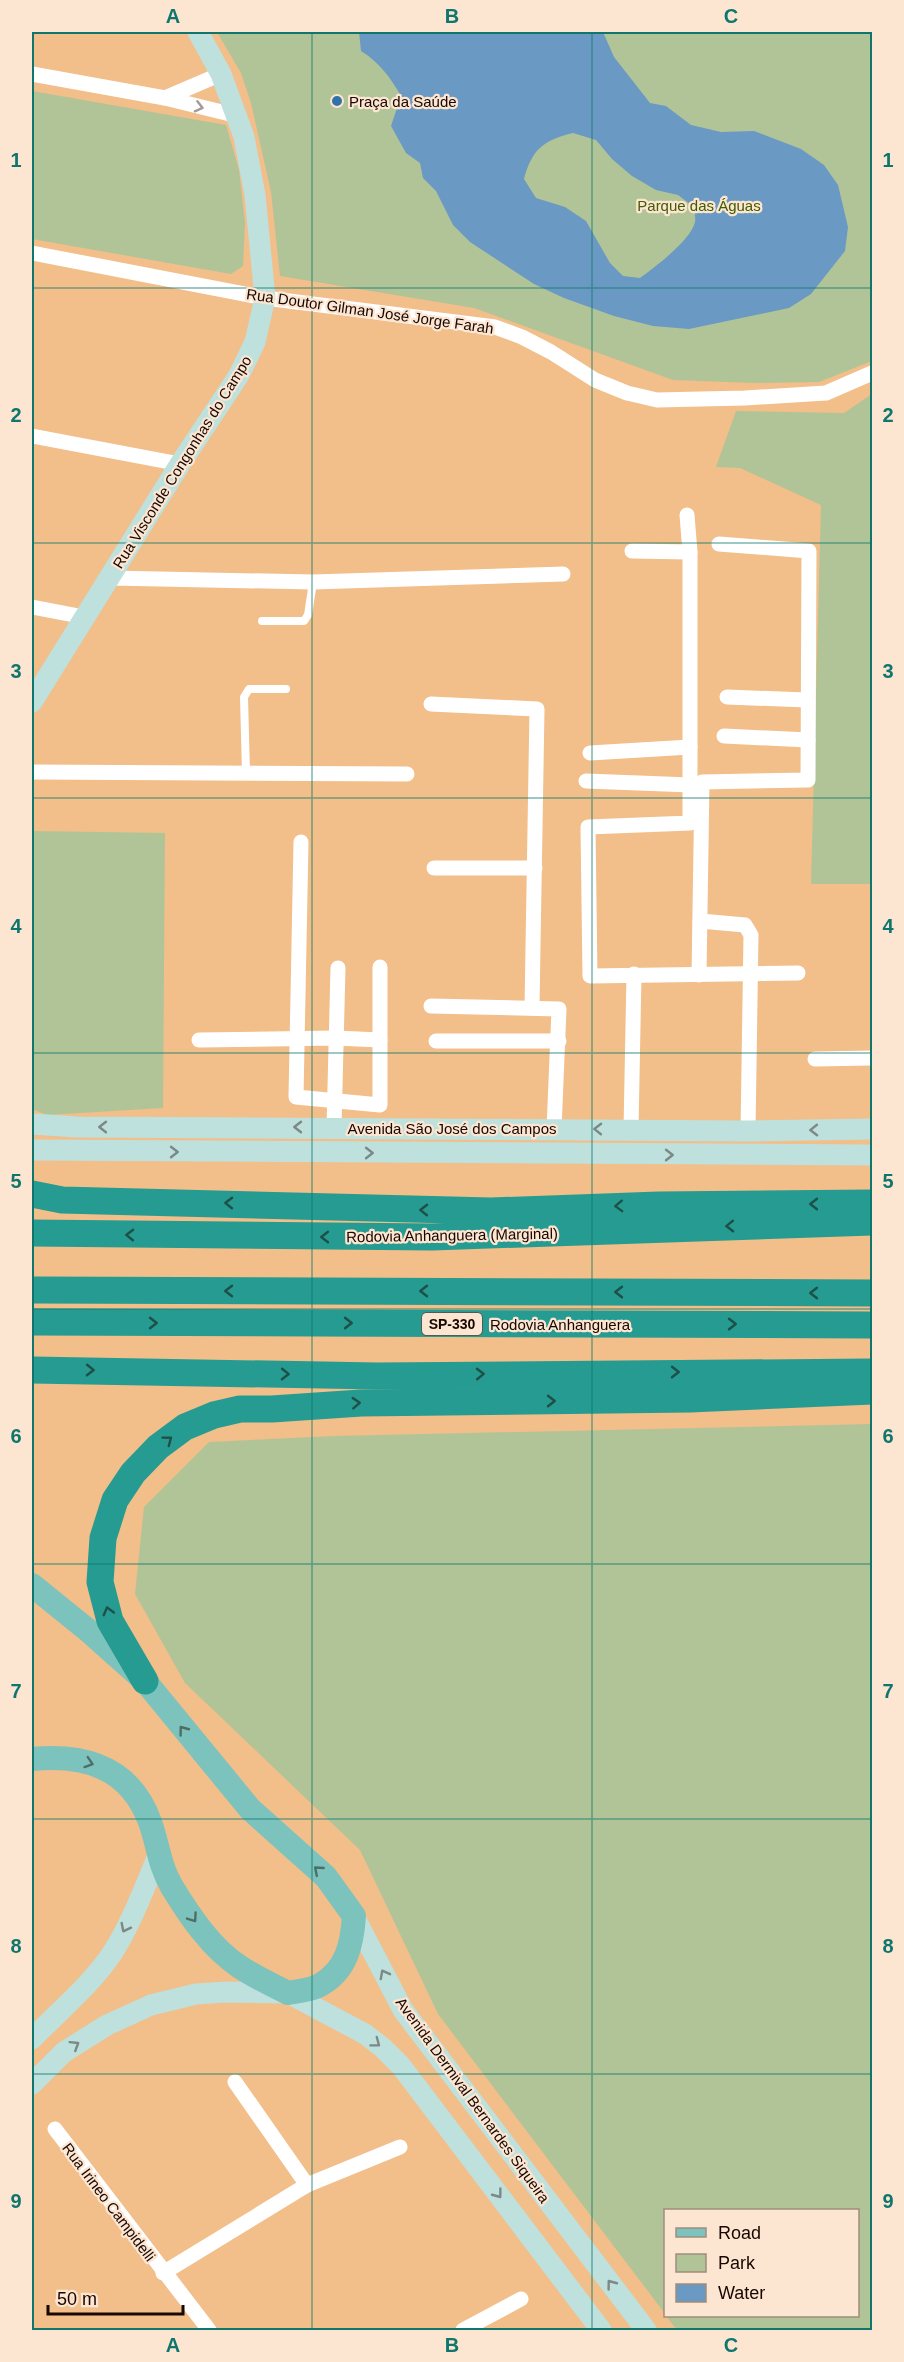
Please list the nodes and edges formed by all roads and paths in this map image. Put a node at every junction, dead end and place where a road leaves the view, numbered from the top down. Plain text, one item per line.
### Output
1 (198, 32) edge
2 (32, 74) edge
3 (221, 74) junction
4 (165, 98) junction
5 (234, 115) junction
6 (32, 253) edge
7 (265, 298) junction
8 (873, 373) edge
9 (32, 436) edge
10 (180, 464) junction
11 (687, 515) dead end
12 (719, 544) dead end
13 (632, 551) dead end
14 (690, 552) junction
15 (563, 574) dead end
16 (110, 578) junction
17 (313, 582) junction
18 (32, 608) edge
19 (84, 617) junction
20 (262, 621) dead end
21 (286, 689) dead end
22 (727, 697) dead end
23 (807, 700) junction
24 (32, 702) edge
25 (431, 704) dead end
26 (724, 736) dead end
27 (808, 740) junction
28 (690, 747) junction
29 (590, 753) dead end
30 (32, 772) edge
31 (246, 773) junction
32 (407, 774) dead end
33 (586, 781) dead end
34 (691, 785) junction
35 (301, 842) dead end
36 (434, 868) dead end
37 (535, 868) junction
38 (700, 921) junction
39 (338, 968) dead end
40 (381, 968) dead end
41 (751, 973) junction
42 (798, 973) dead end
43 (634, 975) junction
44 (699, 975) junction
45 (430, 1006) dead end
46 (532, 1007) junction
47 (336, 1038) junction
48 (200, 1040) dead end
49 (297, 1040) junction
50 (380, 1040) junction
51 (436, 1041) dead end
52 (559, 1041) junction
53 (873, 1058) edge
54 (815, 1059) dead end
55 (334, 1102) junction
56 (32, 1125) edge
57 (334, 1127) junction
58 (554, 1129) junction
59 (873, 1129) edge
60 (631, 1130) junction
61 (747, 1131) junction
62 (32, 1150) edge
63 (873, 1155) edge
64 (32, 1194) edge
65 (873, 1203) edge
66 (873, 1222) edge
67 (32, 1233) edge
68 (32, 1290) edge
69 (873, 1293) edge
70 (32, 1322) edge
71 (873, 1325) edge
72 (32, 1370) edge
73 (873, 1372) edge
74 (873, 1391) edge
75 (32, 1585) edge
76 (144, 1681) junction
77 (32, 1759) edge
78 (158, 1856) junction
79 (354, 1916) junction
80 (288, 1993) junction
81 (32, 2039) edge
82 (235, 2082) dead end
83 (32, 2084) edge
84 (55, 2129) dead end
85 (400, 2146) dead end
86 (307, 2185) junction
87 (163, 2272) junction
88 (521, 2299) dead end
89 (209, 2331) edge
90 (463, 2331) edge
91 (601, 2331) edge
92 (646, 2331) edge

1 - 3 street, Rua Visconde Congonhas do Campo
2 - 4 street
3 - 4 street
3 - 5 street, Rua Visconde Congonhas do Campo
4 -> 5 street
5 - 7 street, Rua Visconde Congonhas do Campo
6 - 7 street, Rua Doutor Gilman José Jorge Farah
7 - 8 street, Rua Doutor Gilman José Jorge Farah
7 - 10 street, Rua Visconde Congonhas do Campo
9 - 10 street
10 - 16 street, Rua Visconde Congonhas do Campo
11 - 14 street
12 - 23 street
13 - 14 street
14 - 28 street
15 - 17 street
16 - 17 street
16 - 19 street, Rua Visconde Congonhas do Campo
17 - 20 lane
18 - 19 street
19 - 24 street, Rua Visconde Congonhas do Campo
21 - 31 lane
22 - 23 street
23 - 27 street
25 - 37 street
26 - 27 street
27 - 38 street
28 - 29 street
28 - 34 street
30 - 31 street
31 - 32 street
33 - 34 street
34 - 43 street
35 - 49 street
36 - 37 street
37 - 46 street
38 - 41 street
38 - 44 street
39 - 47 street
40 - 50 street
41 - 42 street
41 - 44 street
41 - 61 street
43 - 44 street
43 - 60 street
45 - 46 street
46 - 52 street
47 - 49 street
47 - 50 street
47 - 55 street
48 - 49 street
49 - 55 street
50 - 55 street
51 - 52 street
52 - 58 street
53 - 54 street
55 - 57 street
57 -> 56 street, Avenida São José dos Campos
57 - 58 street, Avenida São José dos Campos
60 -> 58 street, Avenida São José dos Campos
59 -> 61 street, Avenida São José dos Campos
60 - 61 street, Avenida São José dos Campos
62 -> 63 street, Avenida São José dos Campos
65 -> 64 highway
66 -> 67 highway, Rodovia Anhanguera (Marginal)
69 -> 68 highway, SP-330
70 -> 71 highway, Rodovia Anhanguera / SP-330
72 -> 73 highway
76 -> 74 highway
75 - 76 main road, Avenida Dermival Bernardes Siqueira
79 -> 76 main road, Avenida Dermival Bernardes Siqueira
77 -> 78 main road
78 -> 80 main road
78 -> 81 street
79 - 80 main road
92 -> 79 street, Avenida Dermival Bernardes Siqueira
83 -> 80 street
80 -> 91 street
82 - 86 street
84 - 87 street, Rua Irineo Campidelli
85 - 86 street
86 - 87 street
87 - 89 street, Rua Irineo Campidelli
88 - 90 street

